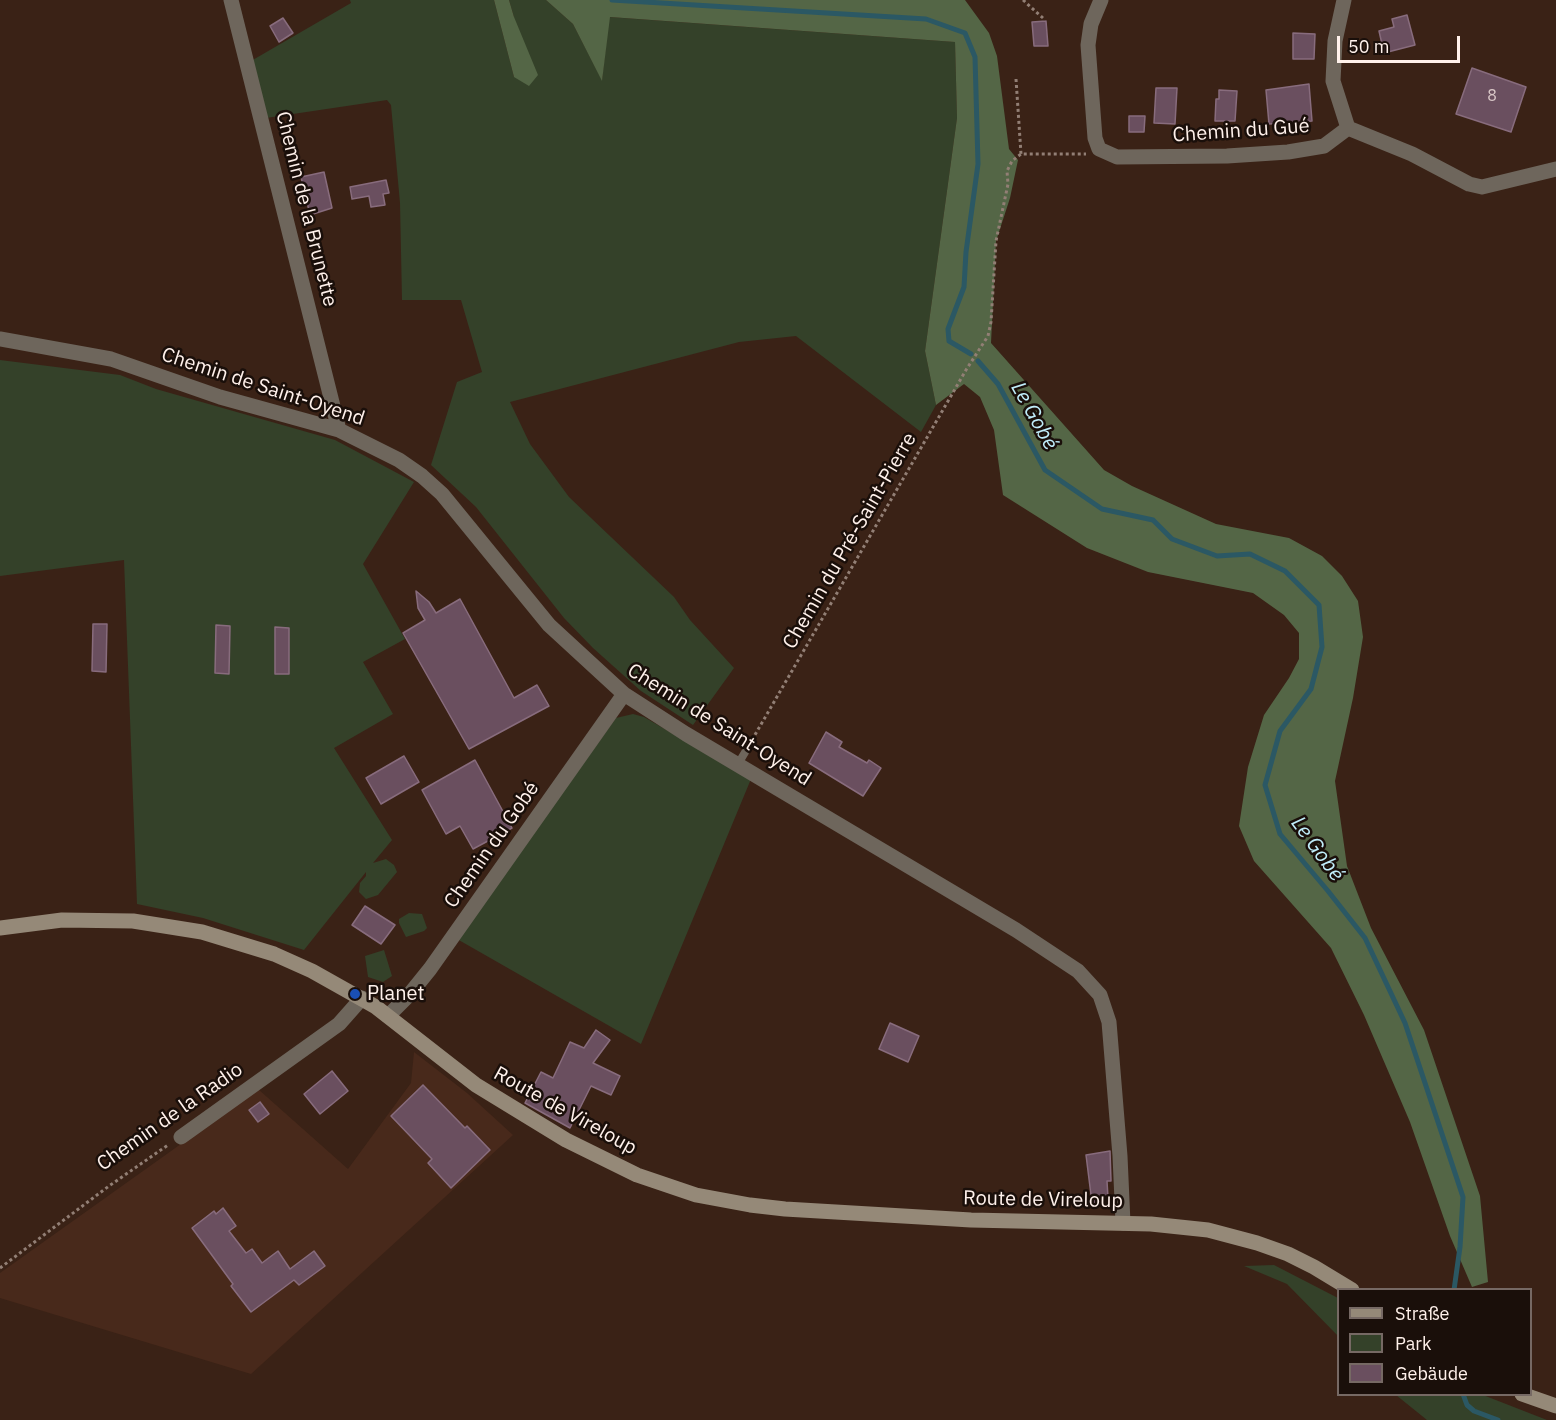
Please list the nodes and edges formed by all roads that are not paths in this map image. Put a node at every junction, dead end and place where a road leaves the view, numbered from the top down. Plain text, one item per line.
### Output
1 (231, 0) edge
2 (1101, 0) edge
3 (1344, 0) edge
4 (1348, 128) junction
5 (1556, 169) edge
6 (0, 339) edge
7 (339, 430) junction
8 (624, 694) junction
9 (747, 749) road end
10 (738, 764) junction
11 (0, 928) edge
12 (362, 998) junction
13 (388, 1016) junction
14 (181, 1137) road end
15 (1123, 1223) junction
16 (1349, 1288) edge
17 (1525, 1396) edge
18 (1556, 1406) edge

1 - 7 street, Chemin de la Brunette
2 - 4 street, Chemin du Gué
3 - 4 street
4 - 5 street
6 - 7 street, Chemin de Saint-Oyend
7 - 8 street, Chemin de Saint-Oyend
8 - 10 street, Chemin de Saint-Oyend
8 - 13 street, Chemin du Gobé
9 - 10 lane
10 - 15 street, Chemin de Saint-Oyend
11 - 12 main road, Route de Vireloup
12 - 13 main road, Route de Vireloup
12 - 14 street, Chemin de la Radio
13 - 15 main road, Route de Vireloup
15 - 16 main road, Route de Vireloup
17 - 18 main road

